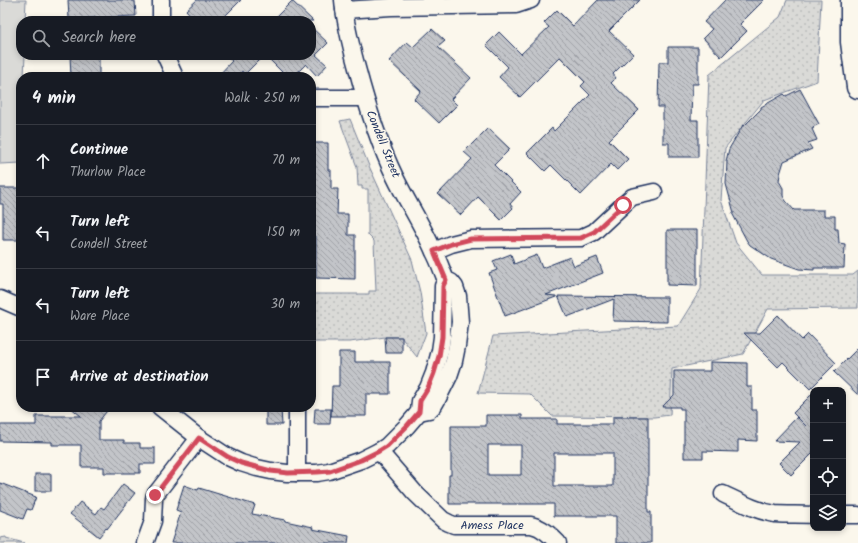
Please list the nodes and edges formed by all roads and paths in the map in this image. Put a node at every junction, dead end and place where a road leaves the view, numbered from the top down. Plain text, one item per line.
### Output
1 (161, 0) edge
2 (531, 0) edge
3 (852, 0) edge
4 (344, 5) edge
5 (161, 16) edge
6 (167, 60) edge
7 (173, 72) edge
8 (858, 87) edge
9 (316, 98) edge
10 (365, 98) junction
11 (654, 192) dead end
12 (434, 251) junction
13 (0, 299) edge
14 (16, 306) edge
15 (16, 308) edge
16 (0, 309) edge
17 (166, 412) edge
18 (297, 412) edge
19 (199, 438) junction
20 (379, 451) junction
21 (297, 473) junction
22 (723, 494) dead end
23 (810, 514) edge
24 (846, 515) edge
25 (858, 515) edge
26 (145, 543) edge
27 (558, 543) edge

1 - 5 street
2 - 4 street
3 - 8 street
4 - 10 street, Condell Street
6 - 7 street
9 - 10 street
10 - 12 street, Condell Street
11 - 12 street
12 - 20 street, Condell Street
13 - 14 street
15 - 16 street
17 - 19 street, Condell Street
18 - 21 street
19 - 21 street, Condell Street
19 - 26 street
20 - 21 street, Condell Street
20 - 27 street, Amess Place
22 - 23 street
24 - 25 street

